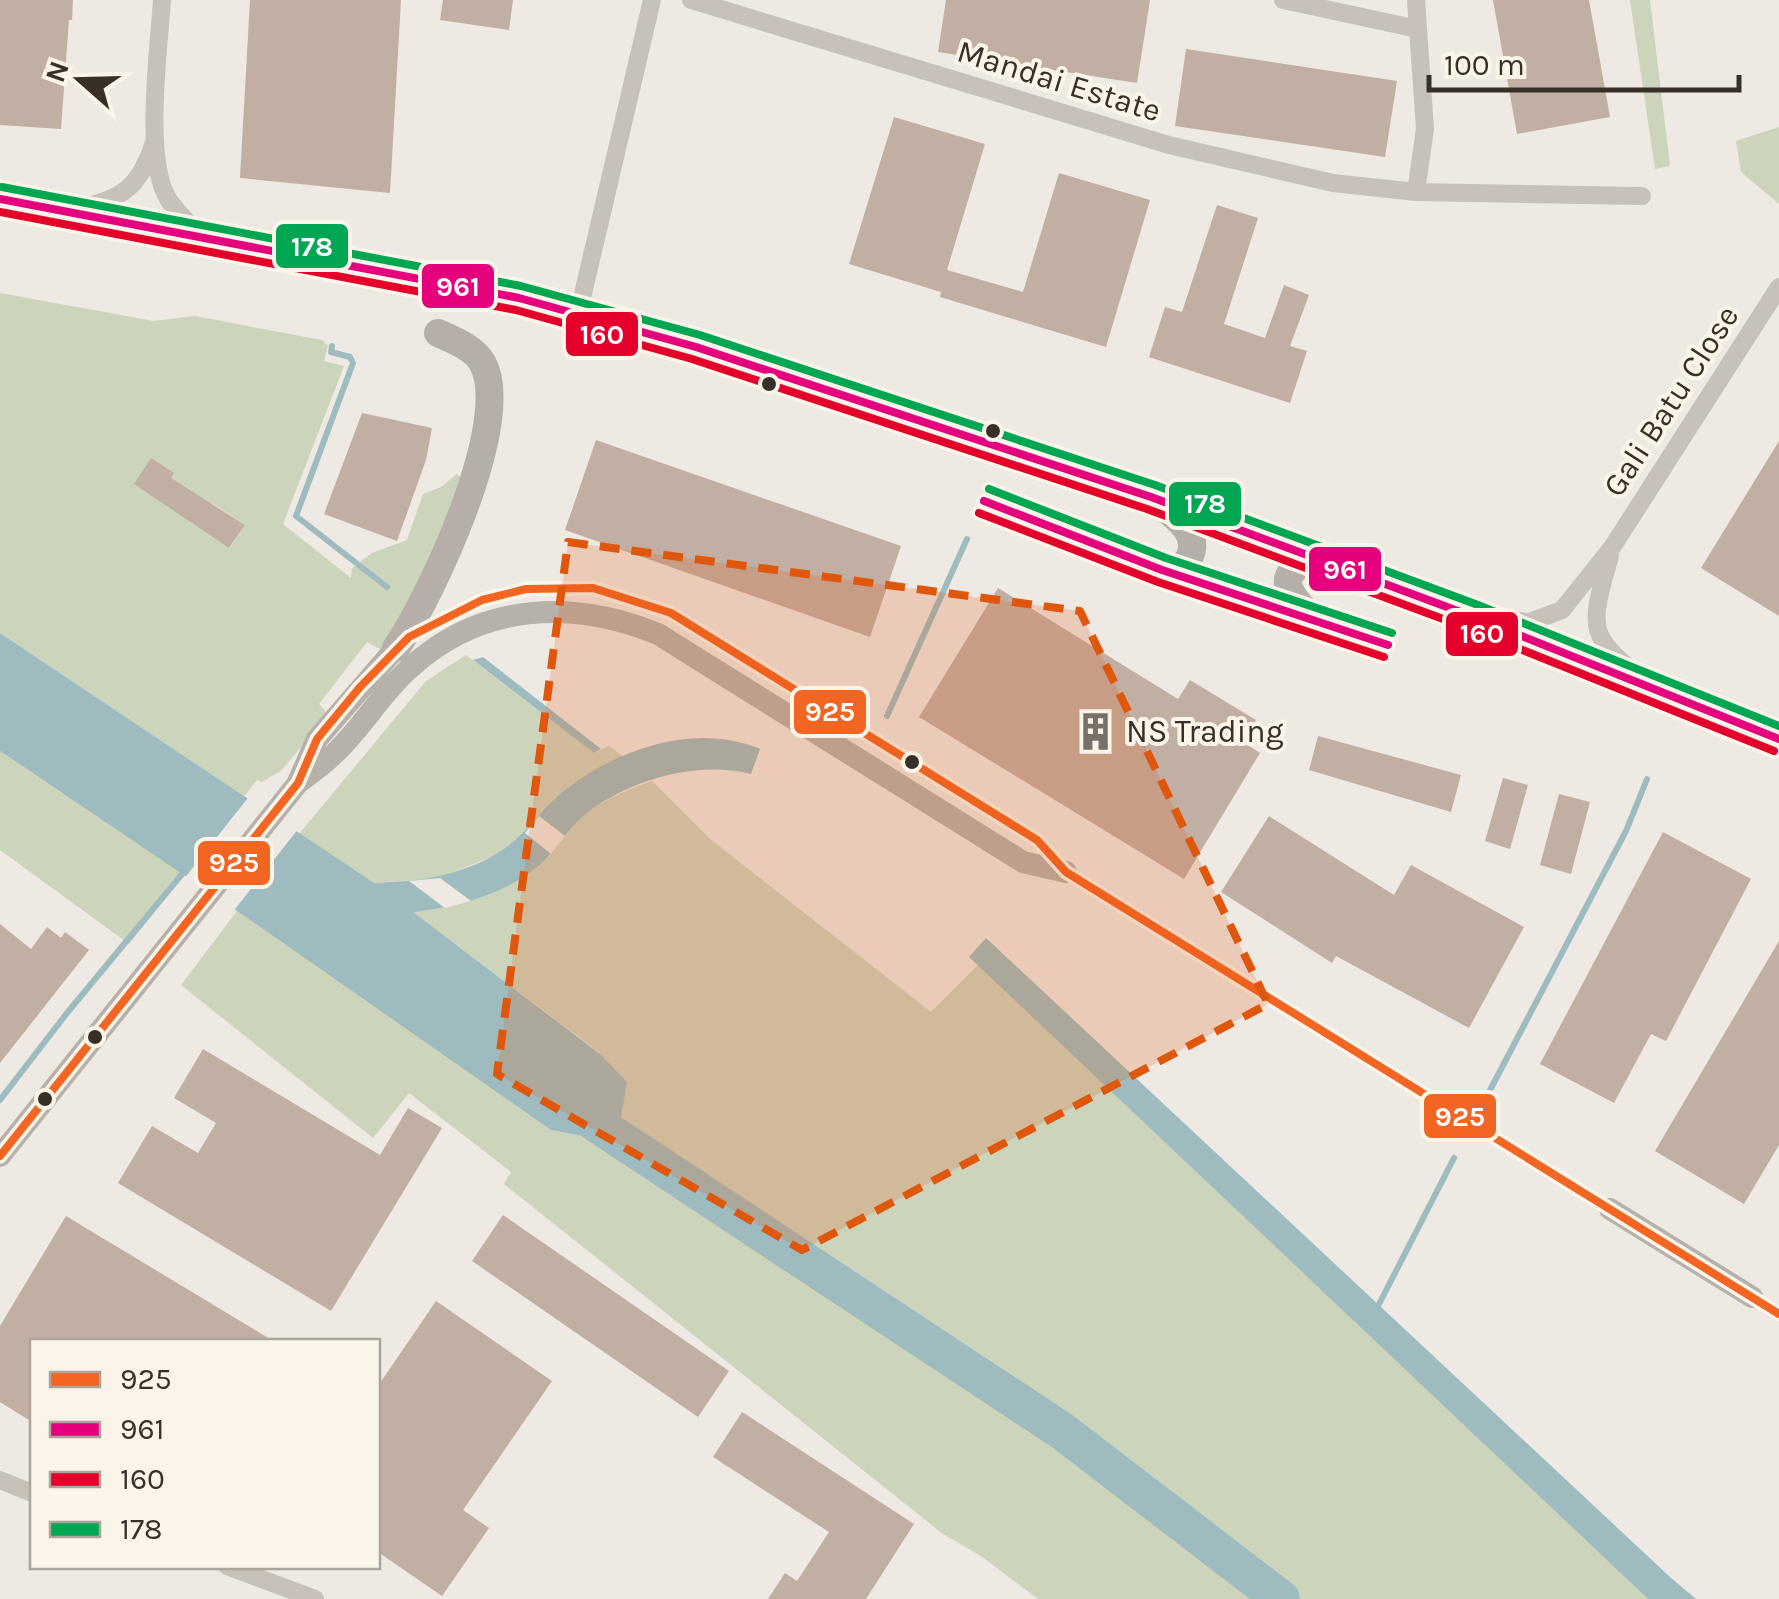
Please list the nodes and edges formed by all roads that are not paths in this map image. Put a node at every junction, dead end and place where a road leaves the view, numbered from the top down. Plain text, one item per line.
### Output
1 (162, 0) edge
2 (652, 0) edge
3 (691, 0) edge
4 (1284, 0) edge
5 (1416, 0) edge
6 (1418, 29) junction
7 (155, 138) junction
8 (1416, 192) junction
9 (1642, 196) dead end
10 (73, 211) dead end
11 (204, 238) dead end
12 (1779, 287) edge
13 (578, 315) dead end
14 (438, 333) dead end
15 (1150, 496) dead end
16 (1613, 546) junction
17 (1317, 558) dead end
18 (1162, 570) dead end
19 (1474, 616) dead end
20 (1315, 622) dead end
21 (396, 648) joint
22 (1652, 686) dead end
23 (290, 792) junction
24 (1066, 872) dead end
25 (0, 1156) edge
26 (1610, 1209) dead end
27 (1752, 1297) dead end
28 (0, 1480) edge
29 (30, 1491) edge
30 (235, 1569) edge
31 (315, 1599) edge

1 - 7 street
2 - 13 street
3 - 8 street, Mandai Estate
4 - 6 street
5 - 6 street
6 - 8 street
7 - 10 street
7 - 11 street
8 - 9 street, Mandai Estate
12 - 16 street, Gali Batu Close
14 - 21 main road
15 - 18 main road
16 - 19 street, Gali Batu Close
16 - 22 street, Gali Batu Close
17 - 20 main road
21 - 23 street
23 - 24 street
23 - 25 street
26 - 27 street
28 - 29 street
30 - 31 street

